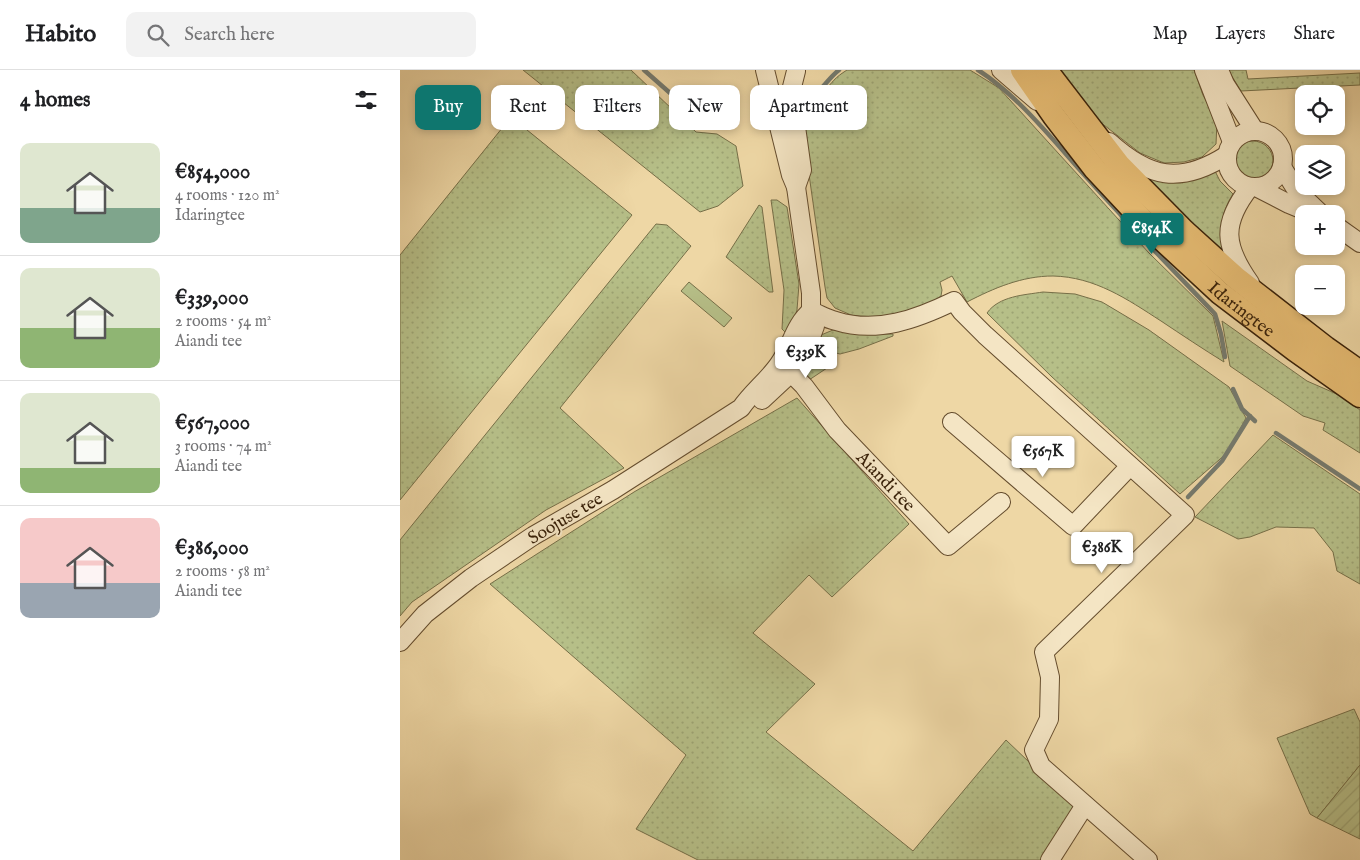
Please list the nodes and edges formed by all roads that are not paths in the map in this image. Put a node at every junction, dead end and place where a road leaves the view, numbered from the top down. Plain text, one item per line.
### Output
1 (765, 70) edge
2 (775, 70) edge
3 (1001, 70) edge
4 (1022, 70) edge
5 (1046, 70) edge
6 (1204, 70) edge
7 (1219, 70) edge
8 (797, 71) edge
9 (1080, 115) junction
10 (1054, 116) junction
11 (1255, 131) junction
12 (1229, 148) junction
13 (1282, 168) junction
14 (796, 187) junction
15 (1254, 187) junction
16 (1312, 205) edge
17 (1295, 207) edge
18 (1345, 232) edge
19 (1360, 243) edge
20 (1257, 294) junction
21 (811, 311) junction
22 (785, 368) junction
23 (1360, 372) edge
24 (1360, 396) edge
25 (952, 422) dead end
26 (1130, 466) junction
27 (1001, 502) dead end
28 (400, 642) edge
29 (1085, 805) junction
30 (1050, 860) edge
31 (1148, 860) edge

1 - 14 street
2 - 8 street
3 - 10 street
4 - 10 main road, Idaringtee
5 - 9 main road, Idaringtee
6 - 12 street
7 - 11 street
8 - 14 street
9 - 12 street
9 - 20 main road, Idaringtee
10 - 24 main road, Idaringtee
11 - 12 street
11 - 13 street
12 - 15 street
13 - 15 street
13 - 16 street
14 - 21 street
15 - 17 street
15 - 20 street
18 - 19 street
20 - 23 main road, Idaringtee
21 - 22 street, Soojuse tee
21 - 26 street
22 - 27 street, Aiandi tee
22 - 28 street, Soojuse tee
25 - 26 street
26 - 29 street
29 - 30 street
29 - 31 street

